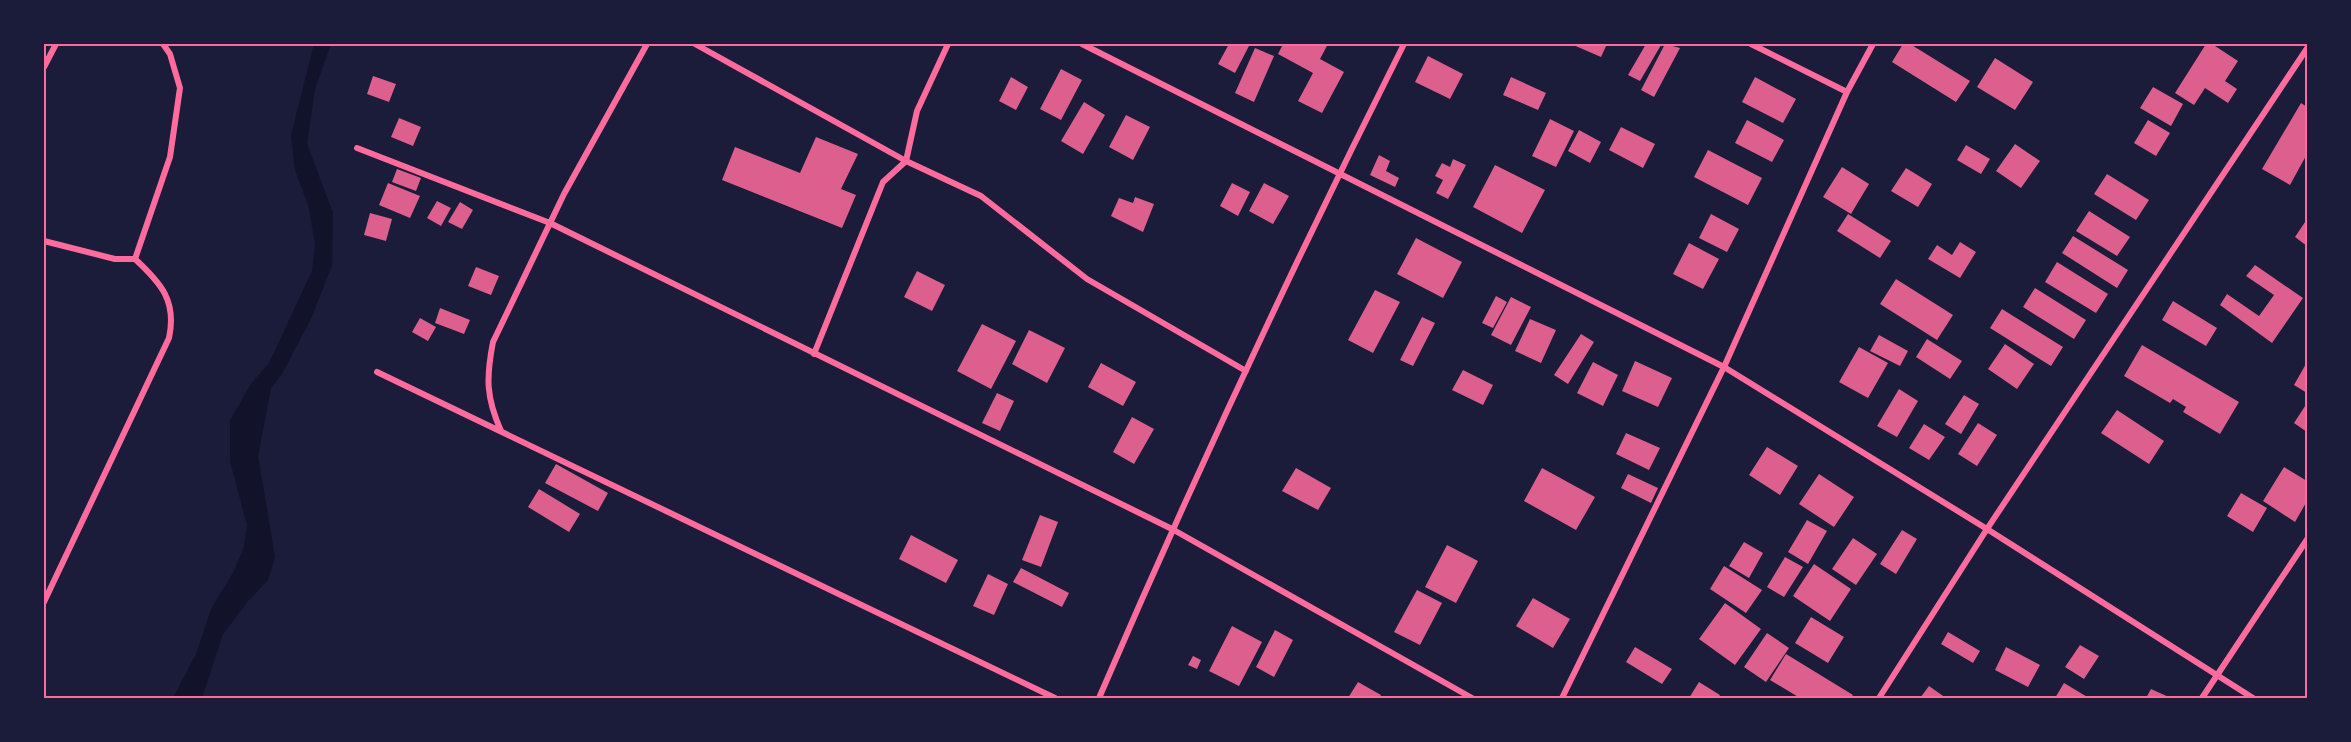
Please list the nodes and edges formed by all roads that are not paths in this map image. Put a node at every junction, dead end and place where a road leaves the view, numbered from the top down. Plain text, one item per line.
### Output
1 (56, 44) edge
2 (163, 44) edge
3 (647, 44) edge
4 (695, 44) edge
5 (948, 44) edge
6 (1082, 44) edge
7 (1404, 44) edge
8 (1751, 44) edge
9 (1873, 44) edge
10 (2307, 47) edge
11 (44, 67) edge
12 (1848, 92) junction
13 (357, 148) dead end
14 (906, 161) junction
15 (1339, 173) junction
16 (550, 223) junction
17 (44, 241) edge
18 (135, 259) junction
19 (814, 354) junction
20 (1724, 367) junction
21 (1246, 371) junction
22 (377, 372) dead end
23 (501, 431) junction
24 (1172, 529) junction
25 (1987, 529) junction
26 (2307, 538) edge
27 (44, 602) edge
28 (2217, 676) junction
29 (1055, 699) edge
30 (1099, 699) edge
31 (1472, 699) edge
32 (1562, 699) edge
33 (1879, 699) edge
34 (2202, 699) edge
35 (2253, 699) edge

1 - 11 street
2 - 18 street
3 - 16 street
4 - 14 street
5 - 14 street
6 - 15 street
7 - 15 street
8 - 12 street
9 - 12 street
10 - 25 street
12 - 20 street
13 - 16 street
14 - 19 street
14 - 21 street
15 - 20 street
15 - 21 street
16 - 19 street
16 - 23 street
17 - 18 street
18 - 27 street
19 - 24 street
20 - 25 street
20 - 32 street
21 - 24 street
22 - 23 street
23 - 29 street
24 - 30 street
24 - 31 street
25 - 28 street
25 - 33 street
26 - 28 street
28 - 34 street
28 - 35 street

